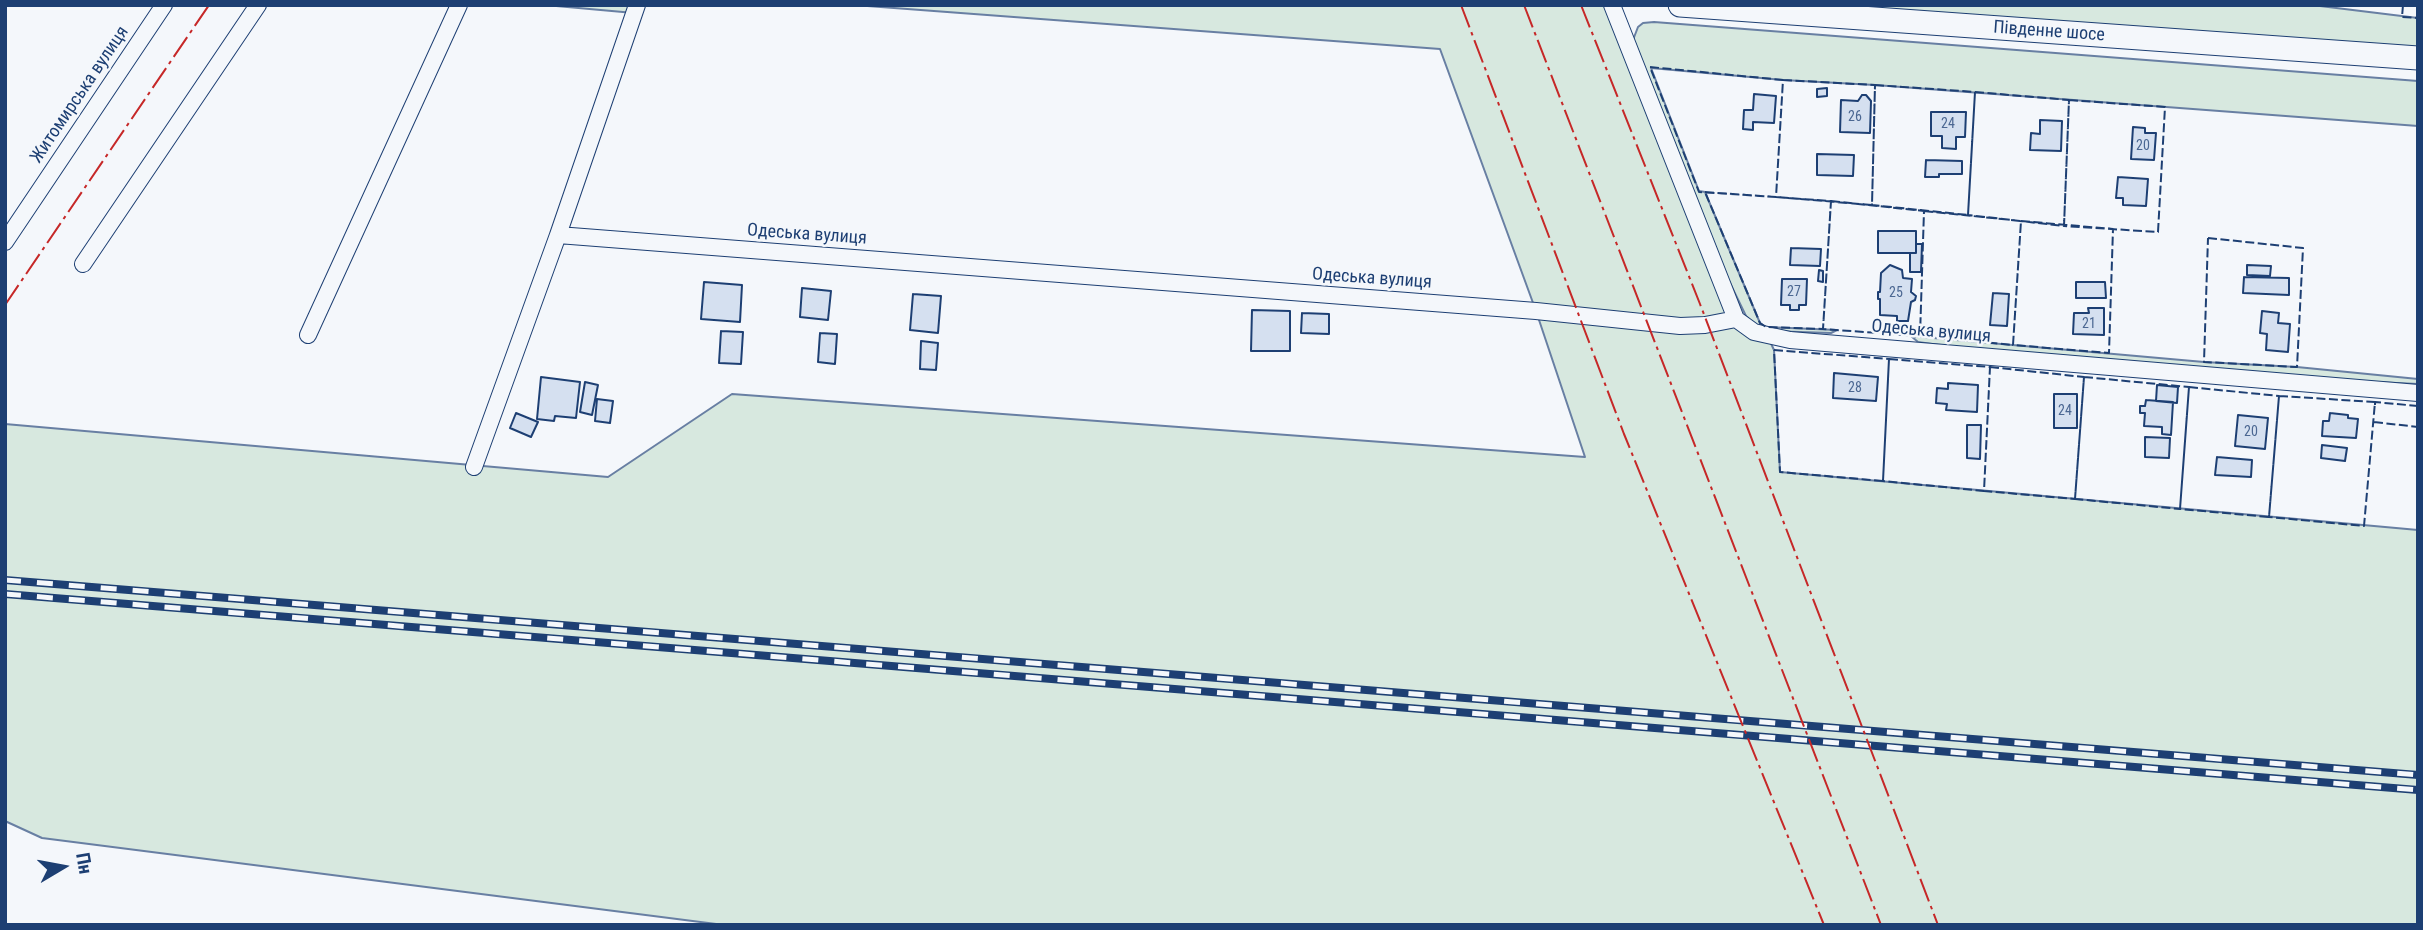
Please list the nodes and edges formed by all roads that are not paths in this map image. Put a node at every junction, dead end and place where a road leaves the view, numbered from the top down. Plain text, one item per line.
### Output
1 (164, 5) edge
2 (258, 5) edge
3 (459, 5) edge
4 (637, 5) edge
5 (1612, 5) edge
6 (1680, 5) edge
7 (2418, 58) edge
8 (558, 235) junction
9 (5, 242) edge
10 (83, 264) dead end
11 (1737, 319) junction
12 (308, 335) dead end
13 (2418, 393) edge
14 (474, 467) dead end

1 - 9 street, Житомирська вулиця
2 - 10 street
3 - 12 street
4 - 8 street
5 - 11 street
6 - 7 street, Південне шосе
8 - 11 street, Одеська вулиця
8 - 14 street
11 - 13 street, Одеська вулиця

